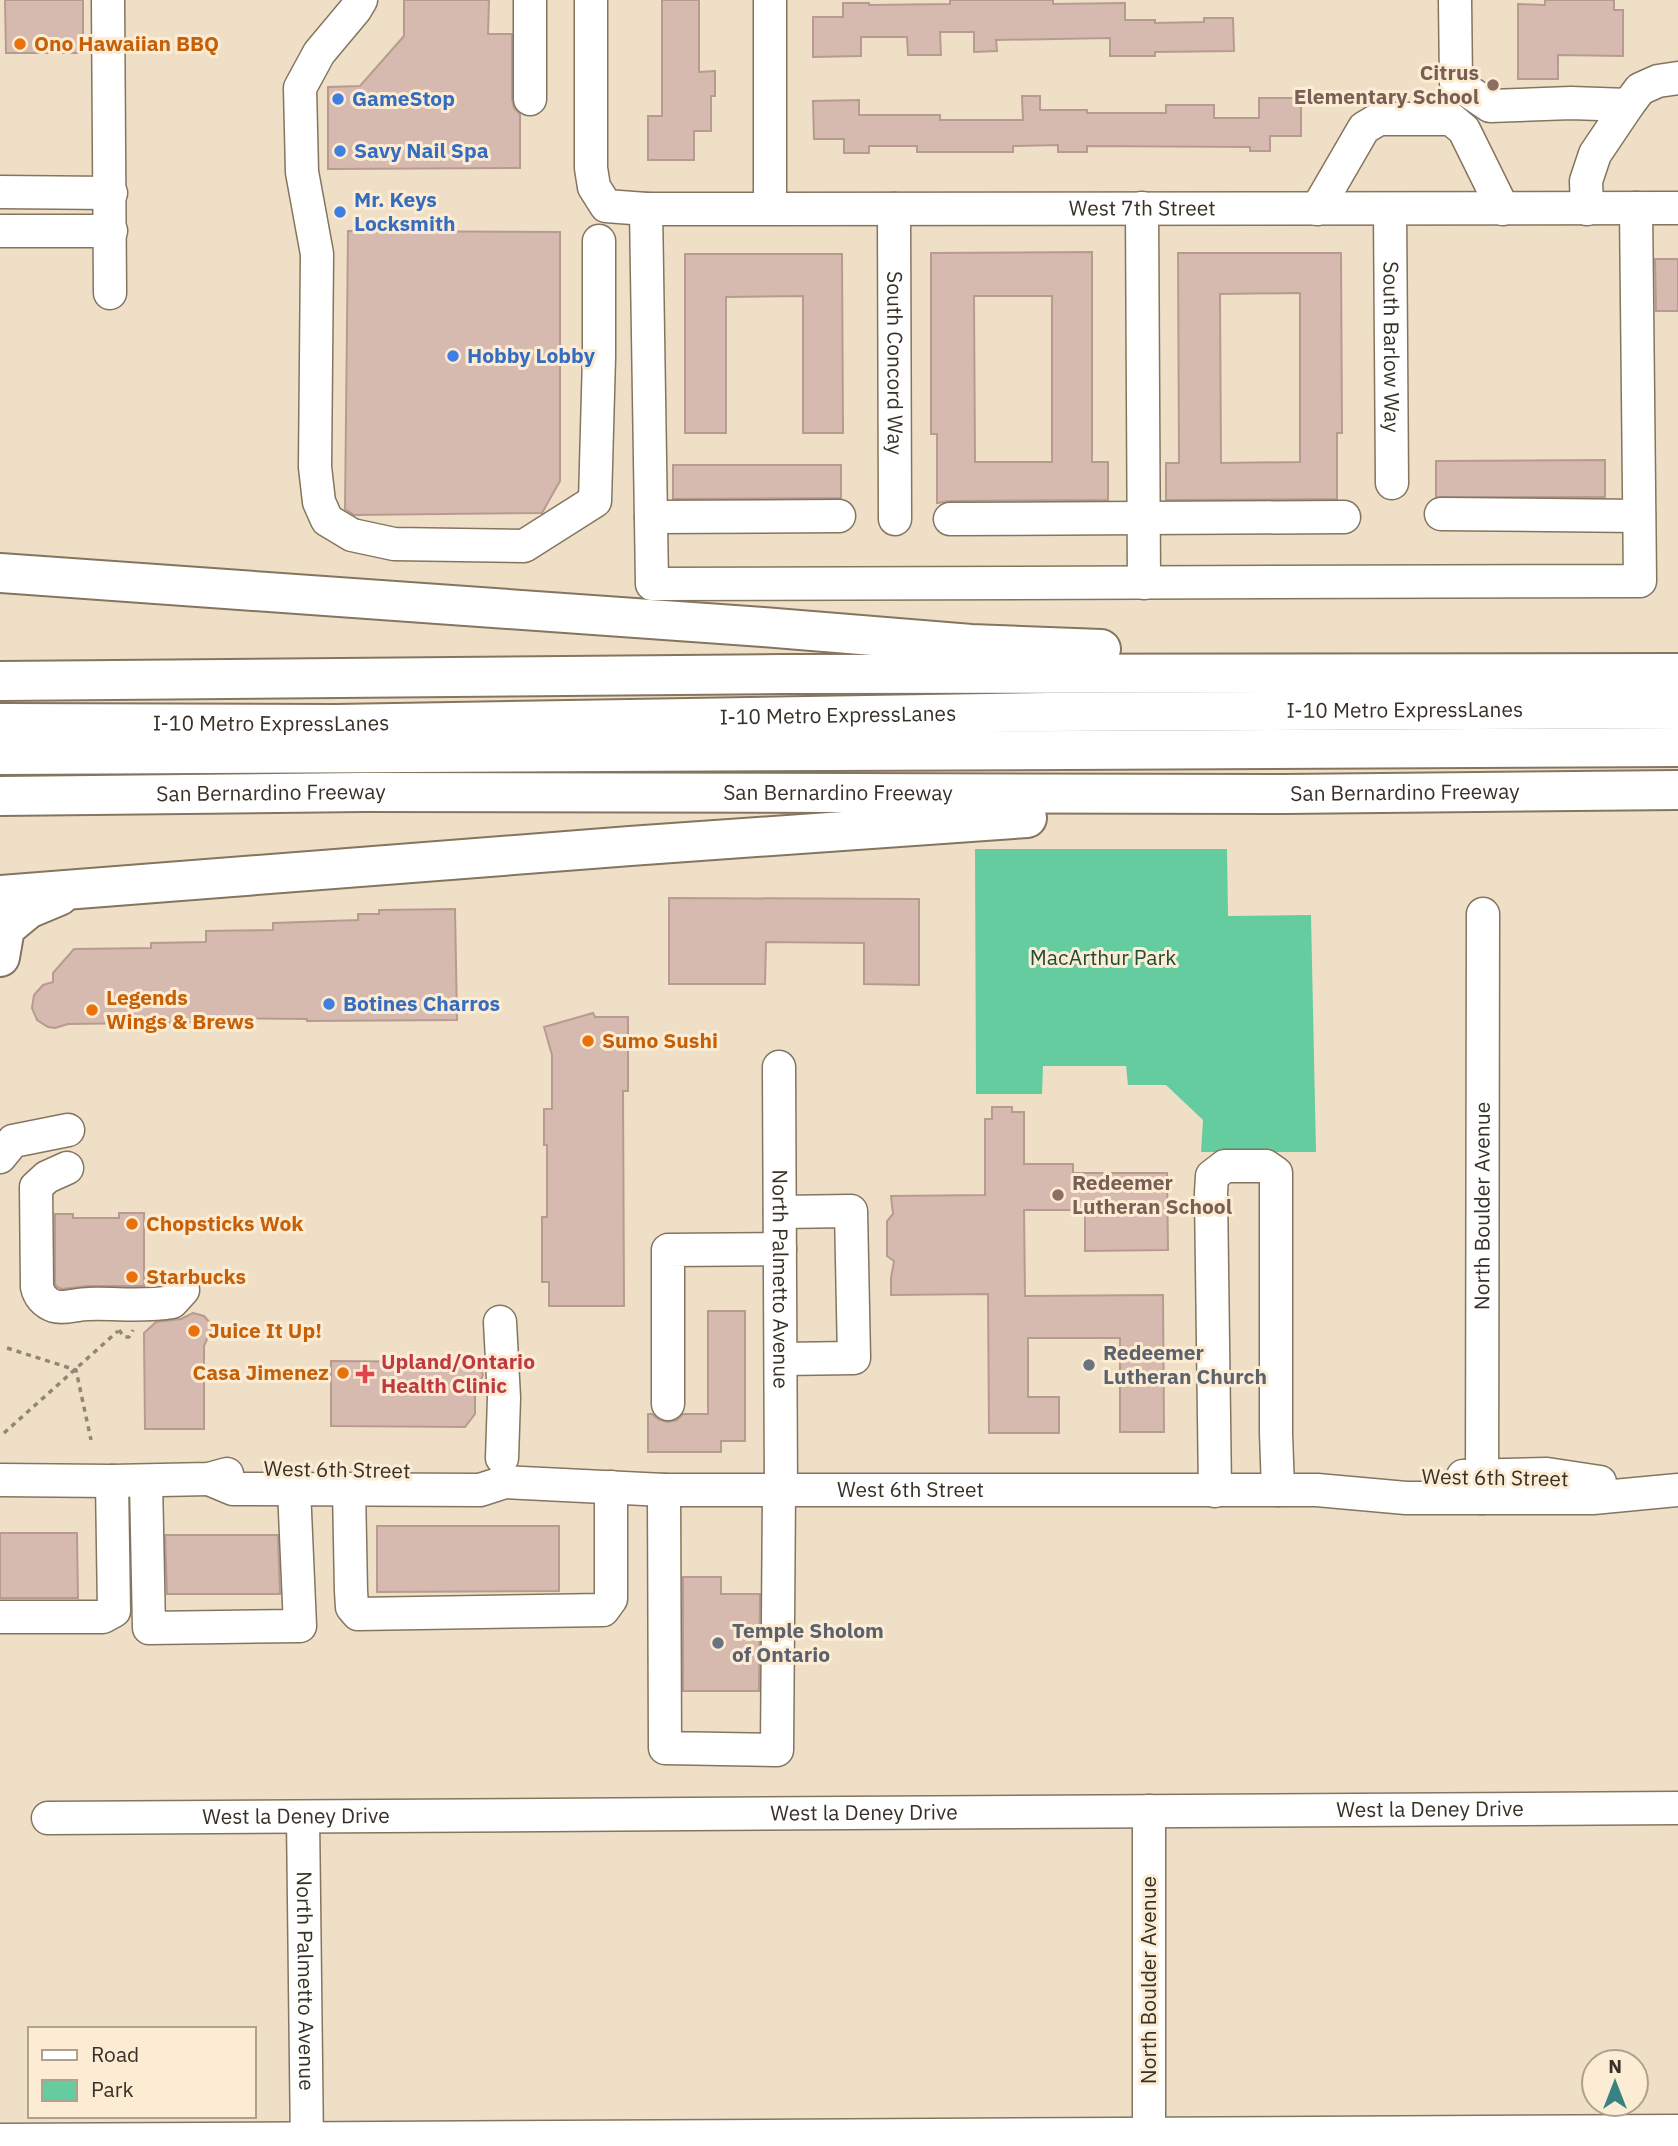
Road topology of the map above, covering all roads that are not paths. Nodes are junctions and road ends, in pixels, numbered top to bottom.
1 (108, 0) edge
2 (361, 0) edge
3 (530, 0) edge
4 (591, 0) edge
5 (770, 0) edge
6 (1455, 0) edge
7 (1678, 78) edge
8 (530, 99) dead end
9 (1629, 106) junction
10 (0, 192) edge
11 (111, 193) junction
12 (770, 208) junction
13 (1142, 208) junction
14 (1636, 208) junction
15 (1678, 208) edge
16 (646, 209) junction
17 (894, 209) junction
18 (1317, 209) junction
19 (1390, 209) junction
20 (1503, 209) junction
21 (1587, 209) junction
22 (0, 231) edge
23 (111, 231) junction
24 (599, 241) dead end
25 (110, 293) dead end
26 (1392, 484) dead end
27 (1441, 514) dead end
28 (839, 516) dead end
29 (1639, 516) junction
30 (651, 517) junction
31 (1344, 517) dead end
32 (895, 519) dead end
33 (950, 519) dead end
34 (1143, 519) junction
35 (0, 573) edge
36 (1144, 583) junction
37 (1678, 673) edge
38 (781, 674) junction
39 (1469, 674) junction
40 (5, 681) edge
41 (1678, 709) edge
42 (1049, 712) junction
43 (7, 739) edge
44 (1678, 747) edge
45 (950, 751) junction
46 (1678, 790) edge
47 (363, 792) junction
48 (1285, 794) junction
49 (5, 796) edge
50 (73, 891) junction
51 (0, 895) edge
52 (1483, 914) dead end
53 (0, 957) edge
54 (779, 1067) dead end
55 (68, 1130) dead end
56 (0, 1157) edge
57 (67, 1168) dead end
58 (780, 1212) junction
59 (780, 1250) junction
60 (183, 1290) dead end
61 (499, 1322) dead end
62 (780, 1359) junction
63 (668, 1404) dead end
64 (503, 1470) junction
65 (209, 1479) junction
66 (0, 1480) edge
67 (112, 1481) junction
68 (146, 1481) junction
69 (1482, 1487) junction
70 (611, 1488) junction
71 (294, 1489) junction
72 (349, 1489) junction
73 (664, 1490) junction
74 (1278, 1490) junction
75 (780, 1491) junction
76 (1215, 1491) junction
77 (1676, 1491) edge
78 (0, 1618) edge
79 (1678, 1808) edge
80 (1149, 1811) junction
81 (303, 1817) junction
82 (48, 1818) dead end
83 (1678, 2131) edge
84 (1144, 2139) edge
85 (0, 2140) edge
86 (307, 2143) edge

1 - 11 street
2 - 24 street
3 - 8 street
4 - 16 street, West 7th Street
5 - 12 street
6 - 9 street
7 - 9 street
9 - 21 street
10 - 11 street
11 - 23 street
12 - 16 street, West 7th Street
12 - 17 street, West 7th Street
13 - 17 street, West 7th Street
13 - 18 street, West 7th Street
13 - 34 street
14 - 15 street, West 7th Street
14 - 21 street, West 7th Street
14 - 29 street
16 - 30 street
17 - 32 street, South Concord Way
18 - 19 street, West 7th Street
18 - 20 street
19 - 20 street, West 7th Street
19 - 26 street, South Barlow Way
20 - 21 street, West 7th Street
22 - 23 street
23 - 25 street
27 - 29 street
28 - 30 street
29 - 36 street
30 - 36 street
31 - 34 street
33 - 34 street
34 - 36 street
35 - 39 highway
37 - 39 highway
38 - 39 highway
38 - 40 highway
38 - 42 highway
41 - 42 highway, I-10 Metro ExpressLanes
42 - 43 highway, I-10 Metro ExpressLanes
43 - 45 highway, I-10 Metro ExpressLanes
44 - 45 highway, I-10 Metro ExpressLanes
45 - 47 highway
46 - 48 highway, San Bernardino Freeway
47 - 48 highway, San Bernardino Freeway
47 - 49 highway, San Bernardino Freeway
48 - 50 highway
50 - 51 highway
50 - 53 highway
52 - 69 street, North Boulder Avenue
54 - 58 street, North Palmetto Avenue
55 - 56 street
57 - 60 street
58 - 59 street, North Palmetto Avenue
58 - 62 street
59 - 62 street, North Palmetto Avenue
59 - 63 street
61 - 64 street
62 - 75 street, North Palmetto Avenue
64 - 65 street, West 6th Street
64 - 70 street, West 6th Street
64 - 72 street, West 6th Street
65 - 68 street, West 6th Street
65 - 71 street, West 6th Street
66 - 67 street, West 6th Street
67 - 68 street, West 6th Street
67 - 78 street
68 - 71 street
69 - 74 street, West 6th Street
69 - 77 street, West 6th Street
70 - 72 street
70 - 73 street, West 6th Street
71 - 72 street, West 6th Street
73 - 75 street, West 6th Street
73 - 75 street, North Palmetto Avenue
74 - 76 street, West 6th Street
74 - 76 street
75 - 76 street, West 6th Street
79 - 80 street, West la Deney Drive
80 - 81 street, West la Deney Drive
80 - 84 street, North Boulder Avenue
81 - 82 street, West la Deney Drive
81 - 86 street, North Palmetto Avenue
83 - 84 street
84 - 86 street
85 - 86 street

